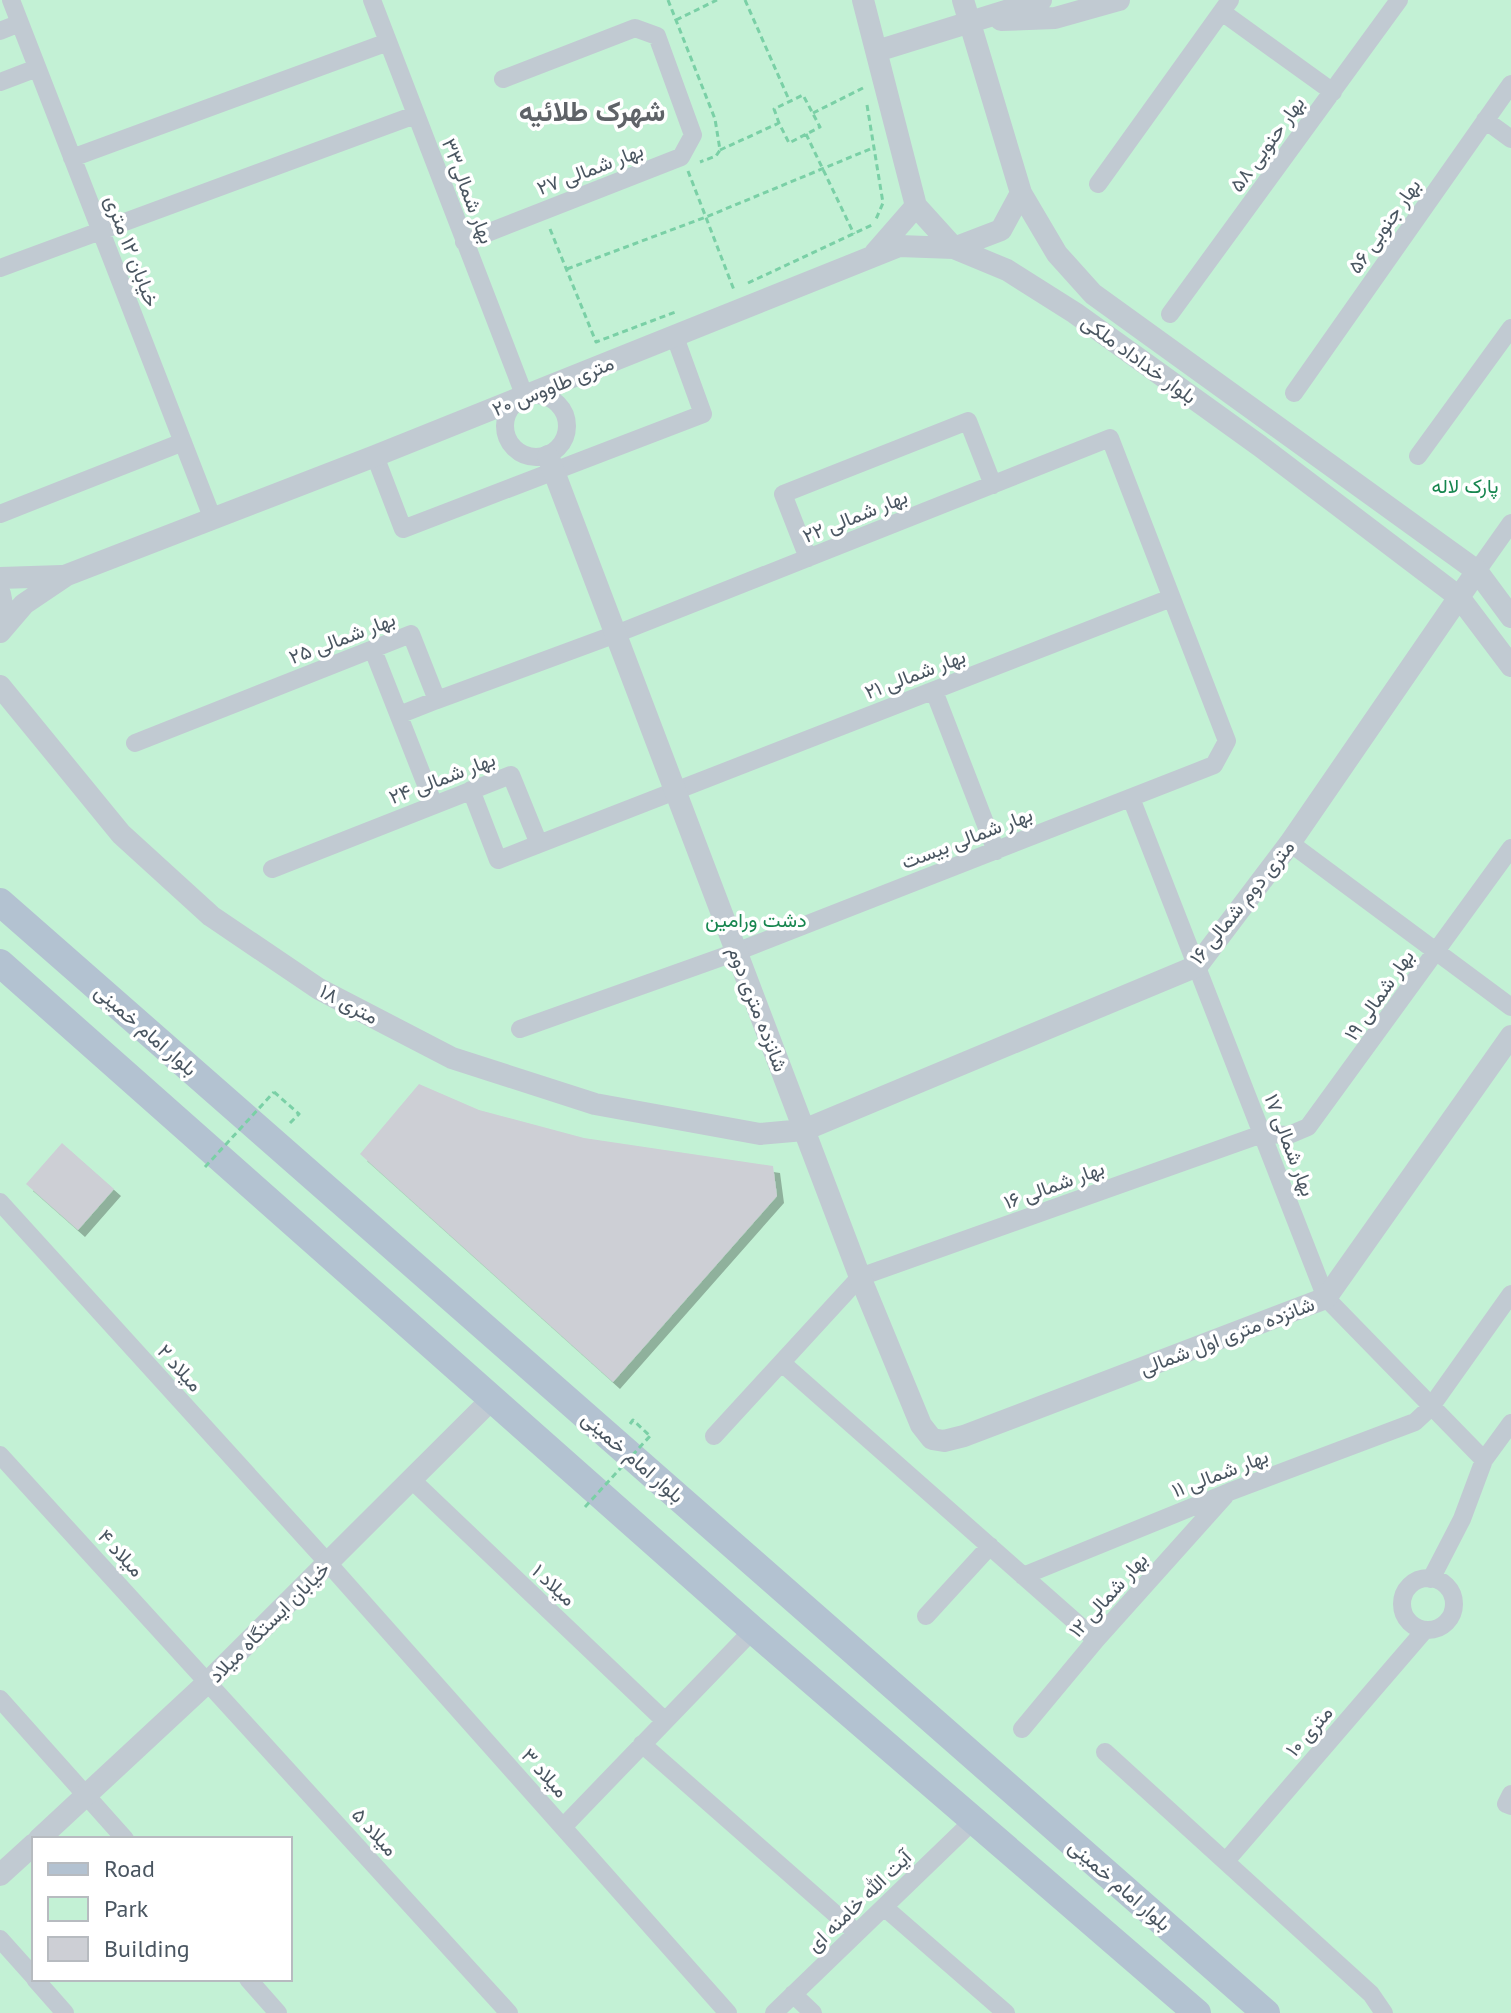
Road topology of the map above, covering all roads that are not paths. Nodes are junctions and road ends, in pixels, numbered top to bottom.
1 (11, 0) edge
2 (372, 0) edge
3 (863, 0) edge
4 (1041, 0) edge
5 (1119, 0) edge
6 (1399, 0) edge
7 (1226, 6) edge
8 (965, 11) edge
9 (20, 23) junction
10 (0, 31) edge
11 (388, 42) junction
12 (877, 51) junction
13 (37, 68) junction
14 (503, 79) dead end
15 (0, 82) edge
16 (1511, 84) edge
17 (1333, 92) junction
18 (415, 115) junction
19 (1485, 120) junction
20 (1511, 139) edge
21 (72, 158) junction
22 (1098, 184) dead end
23 (1021, 193) junction
24 (916, 206) junction
25 (99, 230) junction
26 (464, 242) junction
27 (954, 248) junction
28 (872, 257) junction
29 (0, 268) edge
30 (1170, 314) dead end
31 (1511, 328) edge
32 (675, 337) junction
33 (1294, 393) dead end
34 (525, 397) junction
35 (183, 442) junction
36 (375, 456) junction
37 (1418, 456) dead end
38 (551, 464) junction
39 (993, 485) junction
40 (0, 514) edge
41 (212, 517) junction
42 (1511, 523) edge
43 (808, 558) junction
44 (1477, 571) junction
45 (67, 575) junction
46 (0, 578) edge
47 (0, 594) edge
48 (1459, 597) junction
49 (1171, 598) junction
50 (1511, 617) edge
51 (0, 632) edge
52 (616, 634) junction
53 (373, 650) junction
54 (1511, 666) edge
55 (0, 686) edge
56 (934, 691) junction
57 (437, 700) junction
58 (399, 715) junction
59 (135, 743) dead end
60 (471, 790) junction
61 (676, 792) junction
62 (1131, 798) junction
63 (434, 805) junction
64 (1290, 843) junction
65 (539, 844) junction
66 (1511, 848) edge
67 (996, 851) junction
68 (272, 869) dead end
69 (0, 902) edge
70 (1436, 951) junction
71 (736, 952) junction
72 (0, 963) edge
73 (1197, 966) junction
74 (1511, 1007) edge
75 (520, 1029) dead end
76 (1511, 1036) edge
77 (804, 1130) junction
78 (1262, 1134) junction
79 (0, 1202) edge
80 (860, 1277) junction
81 (1511, 1294) edge
82 (1326, 1298) junction
83 (782, 1363) junction
84 (493, 1398) junction
85 (1430, 1408) junction
86 (1511, 1423) edge
87 (921, 1425) joint
88 (714, 1436) dead end
89 (0, 1455) edge
90 (1484, 1460) junction
91 (413, 1481) junction
92 (1229, 1492) junction
93 (990, 1546) junction
94 (328, 1563) junction
95 (1023, 1576) junction
96 (1431, 1579) junction
97 (926, 1616) dead end
98 (753, 1630) junction
99 (1425, 1630) junction
100 (1096, 1640) junction
101 (209, 1681) junction
102 (0, 1699) edge
103 (665, 1721) junction
104 (1022, 1729) dead end
105 (642, 1744) junction
106 (1105, 1752) dead end
107 (1511, 1794) edge
108 (87, 1796) junction
109 (1511, 1806) edge
110 (974, 1820) junction
111 (563, 1827) junction
112 (41, 1837) edge
113 (123, 1837) edge
114 (32, 1846) edge
115 (1226, 1861) junction
116 (0, 1875) edge
117 (884, 1907) junction
118 (857, 1933) junction
119 (0, 1939) edge
120 (32, 1975) edge
121 (38, 1981) edge
122 (250, 1981) edge
123 (793, 1994) junction
124 (65, 2013) edge
125 (278, 2013) edge
126 (509, 2013) edge
127 (728, 2013) edge
128 (774, 2013) edge
129 (813, 2013) edge
130 (1006, 2013) edge
131 (1197, 2013) edge
132 (1266, 2013) edge
133 (1384, 2013) edge

1 - 9 street, خیابان ۱۲ متری
2 - 11 street, بهار شمالی۳۳
3 - 12 street, بلوار خداداد ملکی
4 - 8 street
5 - 8 street
6 - 17 street, بهار حنوبی ۵۸
7 - 17 street
7 - 22 street
8 - 12 street
8 - 23 street, بلوار خداداد ملکی
9 - 10 street
9 - 13 street, خیابان ۱۲ متری
11 - 18 street, بهار شمالی۳۳
11 - 21 street
12 - 24 street, بلوار خداداد ملکی
13 - 15 street
13 - 21 street, خیابان ۱۲ متری
14 - 26 street, بهار شمالی ۲۷
16 - 19 street, بهار جنوبی ۵۶
17 - 30 street, بهار حنوبی ۵۸
18 - 25 street
18 - 26 street, بهار شمالی۳۳
19 - 20 street
19 - 33 street, بهار جنوبی ۵۶
21 - 25 street, خیابان ۱۲ متری
23 - 27 street, ۲۰ متری طاووس
23 - 44 street, بلوار خداداد ملکی
24 - 27 street, بلوار خداداد ملکی
24 - 28 street
25 - 29 street
25 - 35 street, خیابان ۱۲ متری
26 - 34 street, بهار شمالی۳۳
27 - 28 street, ۲۰ متری طاووس
27 - 48 street, بلوار خداداد ملکی
28 - 32 street, ۲۰ متری طاووس
31 - 37 street
32 - 34 street, ۲۰ متری طاووس
32 - 38 street
34 - 36 street, ۲۰ متری طاووس
34 - 38 street
34 - 38 street
35 - 40 street
35 - 41 street, خیابان ۱۲ متری
36 - 38 street
36 - 41 street, ۲۰ متری طاووس
38 - 52 street, شانزده متری دوم
39 - 43 street, بهار شمالی ۲۲
39 - 43 street
39 - 49 street, بهار شمالی ۲۲
41 - 45 street, ۲۰ متری طاووس
42 - 44 street
43 - 52 street, بهار شمالی ۲۲
44 - 48 street, ۱۶ متری دوم شمالی
44 - 50 street, بلوار خداداد ملکی
45 - 46 street, ۲۰ متری طاووس
45 - 51 street, ۲۰ متری طاووس
47 - 51 street
48 - 54 street, بلوار خداداد ملکی
48 - 64 street, ۱۶ متری دوم شمالی
49 - 56 street, بهار شمالی ۲۱
49 - 62 street, بهار شمالی بیست
52 - 57 street
52 - 61 street, شانزده متری دوم
53 - 57 street, بهار شمالی ۲۵
53 - 58 street
53 - 59 street, بهار شمالی ۲۵
55 - 77 street, ۱۸ متری
56 - 61 street, بهار شمالی ۲۱
56 - 67 street
57 - 58 street
58 - 63 street
60 - 63 street, بهار شمالی ۲۴
60 - 65 street, بهار شمالی ۲۴
60 - 65 street
61 - 65 street
61 - 71 street, شانزده متری دوم
62 - 67 street, بهار شمالی بیست
62 - 73 street, بهار شمالی ۱۷
63 - 68 street, بهار شمالی ۲۴
64 - 70 street
64 - 73 street, ۱۶ متری دوم شمالی
66 - 70 street, بهار شمالی ۱۹
67 - 71 street, بهار شمالی بیست
69 - 132 main road, بلوار امام خمینی
70 - 74 street
70 - 78 street, بهار شمالی ۱۹
71 - 75 street, بهار شمالی بیست
71 - 77 street, شانزده متری دوم
72 - 84 main road
73 - 77 street, ۱۶ متری دوم شمالی
73 - 78 street, بهار شمالی ۱۷
76 - 82 street, شانزده متری اول شمالی
77 - 80 street, شانزده متری دوم
78 - 80 street, بهار شمالی ۱۶
78 - 82 street, بهار شمالی ۱۷
79 - 94 street, میلاد ۲
80 - 83 street
80 - 87 street, شانزده متری دوم
81 - 85 street
82 - 85 street, بهار شمالی ۱۷
82 - 87 street, شانزده متری اول شمالی
83 - 88 street
83 - 93 street
84 - 91 street, خیابان ایستگاه میلاد
84 - 98 main road
85 - 90 street, بهار شمالی ۱۷
85 - 92 street, بهار شمالی ۱۱
86 - 90 street
89 - 101 street, میلاد ۴
90 - 96 street
91 - 94 street, خیابان ایستگاه میلاد
91 - 103 street, میلاد ۱
92 - 95 street, بهار شمالی ۱۱
92 - 100 street, بهار شمالی ۱۲
93 - 95 street
93 - 97 street
94 - 101 street, خیابان ایستگاه میلاد
94 - 111 street, میلاد ۳
95 - 100 street
96 - 99 street
96 - 99 street
98 - 103 street
98 - 110 main road
99 - 115 street, ۱۰ متری
100 - 104 street, بهار شمالی ۱۲
101 - 108 street, خیابان ایستگاه میلاد
101 - 126 street, میلاد ۵
102 - 108 street
103 - 105 street
105 - 111 street
105 - 118 street
106 - 115 street
107 - 109 street
108 - 112 street, خیابان ایستگاه میلاد
108 - 113 street
110 - 117 street, آیت الله خامنه ای
110 - 131 main road
111 - 127 street, میلاد ۳
114 - 116 street
115 - 133 street
117 - 118 street, آیت الله خامنه ای
117 - 130 street
118 - 123 street, آیت الله خامنه ای
119 - 120 street
121 - 124 street
122 - 125 street
123 - 128 street, آیت الله خامنه ای
123 - 129 street

